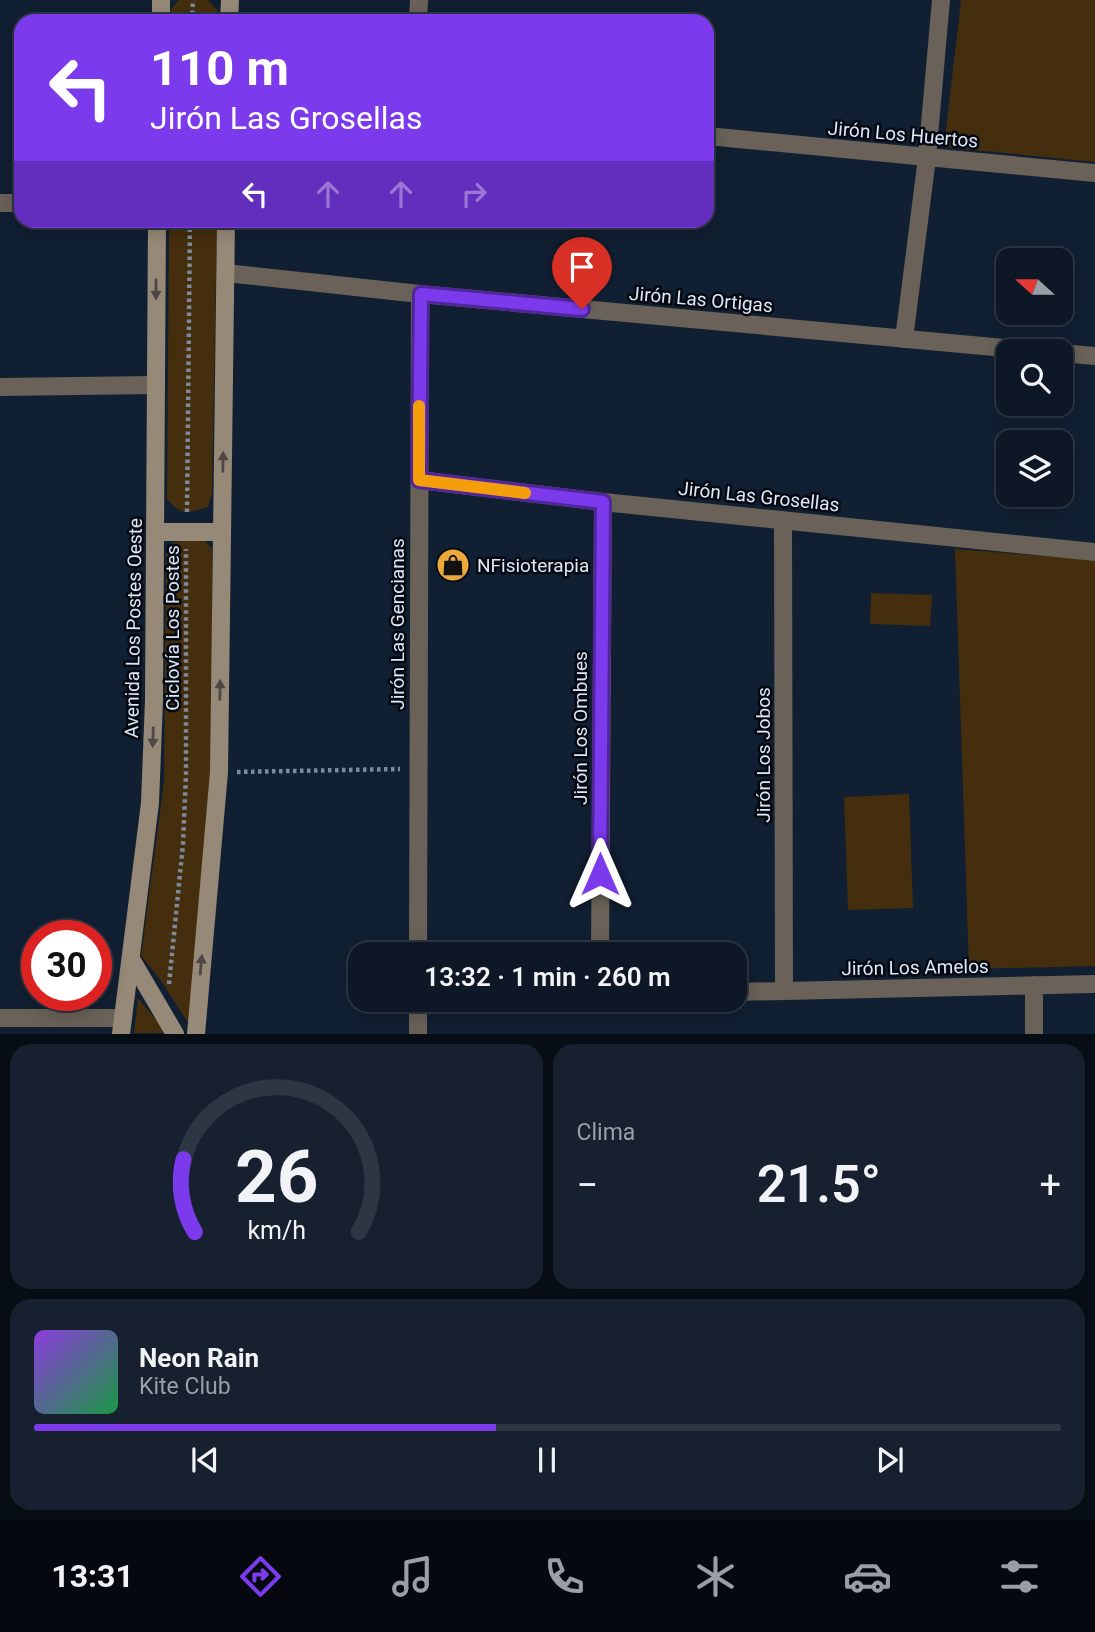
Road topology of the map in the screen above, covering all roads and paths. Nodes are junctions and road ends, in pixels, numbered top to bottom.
1 (941, 0) edge
2 (714, 137) edge
3 (927, 158) junction
4 (1095, 173) edge
5 (157, 228) edge
6 (190, 228) edge
7 (226, 228) edge
8 (226, 273) junction
9 (421, 294) junction
10 (904, 340) junction
11 (996, 348) edge
12 (1073, 354) edge
13 (1095, 356) edge
14 (155, 385) junction
15 (0, 387) edge
16 (419, 480) junction
17 (603, 502) junction
18 (783, 520) junction
19 (155, 532) junction
20 (222, 532) junction
21 (186, 533) junction
22 (1095, 552) edge
23 (418, 768) junction
24 (219, 772) junction
25 (418, 942) edge
26 (600, 942) edge
27 (131, 959) junction
28 (1095, 984) edge
29 (1034, 985) junction
30 (784, 991) junction
31 (747, 992) edge
32 (418, 1012) edge
33 (0, 1017) edge
34 (122, 1026) edge
35 (171, 1026) edge
36 (196, 1034) edge
37 (418, 1034) edge
38 (1034, 1034) edge

1 - 3 street
2 - 3 street, Jirón Los Huertos
3 - 4 street, Jirón Los Huertos
3 - 10 street
5 -> 14 main road, Avenida Los Postes Oeste
6 - 21 path, Ciclovía Los Postes
7 - 8 main road
8 - 9 street, Jirón Las Ortigas
20 -> 8 main road
9 - 10 street, Jirón Las Ortigas
9 - 16 street, Jirón Las Gencianas
10 - 11 street, Jirón Las Ortigas
12 - 13 street
14 - 15 street
14 - 19 main road, Avenida Los Postes Oeste
16 - 17 street, Jirón Las Grosellas
16 - 23 street, Jirón Las Gencianas
17 - 18 street, Jirón Las Grosellas
17 - 26 street, Jirón Los Ombues
18 - 22 street, Jirón Las Grosellas
18 - 30 street, Jirón Los Jobos
19 - 21 main road
19 -> 27 main road, Avenida Los Postes Oeste
20 - 21 main road
24 -> 20 main road
21 - 35 path, Ciclovía Los Postes
23 - 24 path
23 - 25 street, Jirón Las Gencianas
36 -> 24 main road
27 - 34 main road, Avenida Los Postes Oeste
27 - 35 main road
28 - 29 street, Jirón Los Amelos
29 - 30 street, Jirón Los Amelos
29 - 38 street
30 - 31 street, Jirón Los Amelos
32 - 37 street
33 - 34 street

